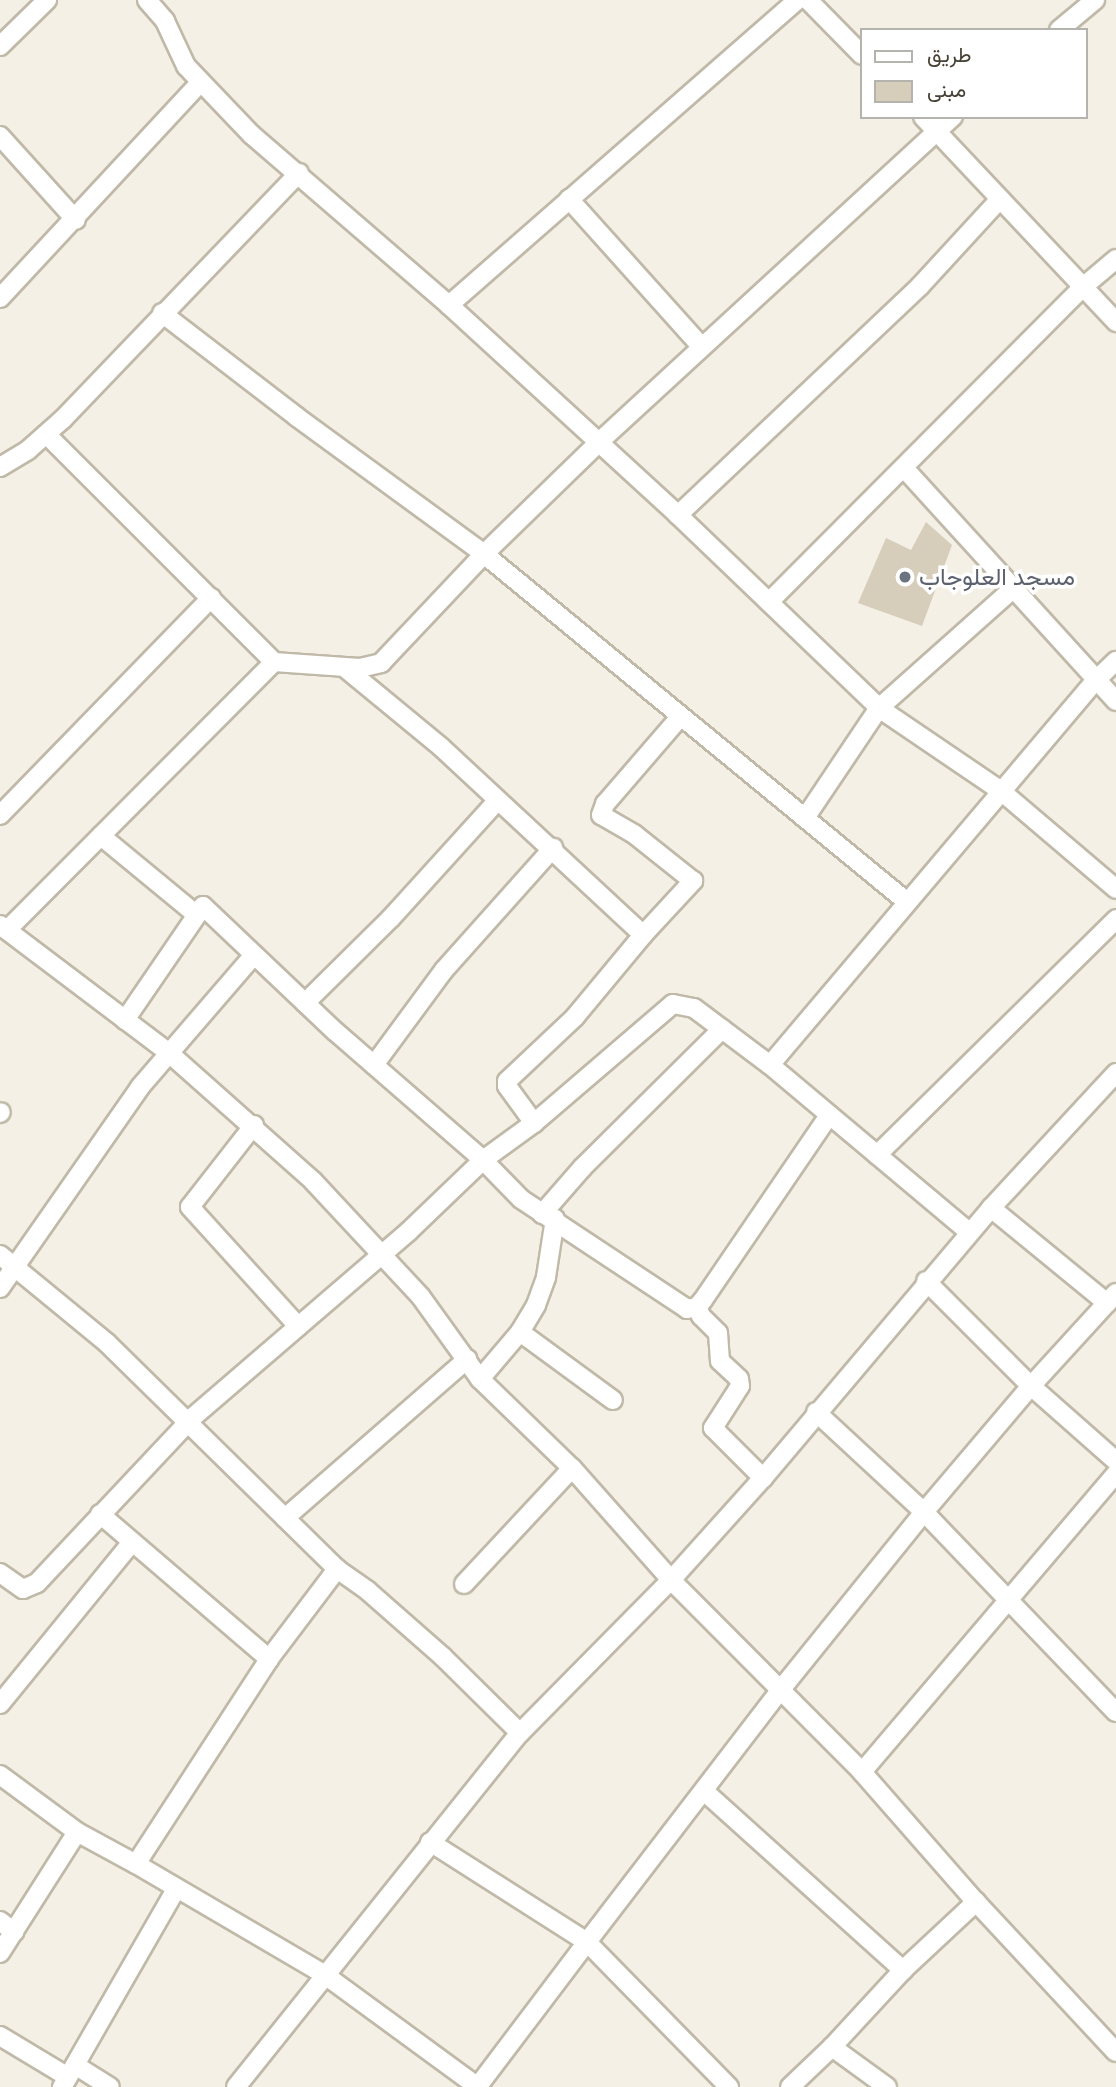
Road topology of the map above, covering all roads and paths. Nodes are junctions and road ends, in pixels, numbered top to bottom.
1 (47, 0) edge
2 (147, 0) edge
3 (797, 0) edge
4 (808, 0) edge
5 (1095, 0) edge
6 (1061, 28) edge
7 (0, 46) edge
8 (860, 53) edge
9 (200, 83) junction
10 (925, 119) edge
11 (951, 119) edge
12 (936, 131) junction
13 (0, 136) edge
14 (299, 173) junction
15 (569, 199) junction
16 (1000, 199) junction
17 (76, 220) junction
18 (1116, 259) edge
19 (1084, 286) junction
20 (0, 298) edge
21 (449, 305) junction
22 (162, 313) junction
23 (1116, 322) edge
24 (702, 347) junction
25 (46, 434) junction
26 (599, 442) junction
27 (3, 461) edge
28 (904, 468) junction
29 (678, 515) junction
30 (484, 554) junction
31 (1015, 587) junction
32 (211, 598) junction
33 (769, 602) junction
34 (274, 662) junction
35 (1116, 662) edge
36 (344, 667) junction
37 (1095, 681) junction
38 (1116, 701) edge
39 (880, 708) junction
40 (680, 717) junction
41 (1001, 791) junction
42 (497, 802) junction
43 (2, 809) edge
44 (805, 818) junction
45 (101, 836) junction
46 (553, 848) junction
47 (1116, 889) edge
48 (907, 902) junction
49 (197, 915) junction
50 (1116, 919) edge
51 (4, 928) edge
52 (643, 935) junction
53 (254, 955) junction
54 (305, 1003) junction
55 (125, 1020) junction
56 (722, 1029) junction
57 (169, 1053) junction
58 (374, 1065) junction
59 (770, 1065) junction
60 (1116, 1073) edge
61 (829, 1115) junction
62 (534, 1123) junction
63 (254, 1125) junction
64 (877, 1155) junction
65 (483, 1160) junction
66 (991, 1208) junction
67 (549, 1217) junction
68 (968, 1231) junction
69 (381, 1254) junction
70 (0, 1255) edge
71 (14, 1269) junction
72 (926, 1281) junction
73 (0, 1288) edge
74 (1112, 1298) edge
75 (697, 1307) junction
76 (298, 1326) junction
77 (520, 1332) junction
78 (467, 1359) junction
79 (480, 1379) junction
80 (1031, 1386) junction
81 (613, 1399) dead end
82 (816, 1412) junction
83 (187, 1422) junction
84 (1116, 1461) edge
85 (572, 1468) junction
86 (1116, 1474) edge
87 (763, 1478) junction
88 (924, 1512) junction
89 (100, 1514) junction
90 (285, 1518) junction
91 (132, 1542) junction
92 (337, 1569) junction
93 (1, 1576) edge
94 (671, 1580) junction
95 (464, 1584) dead end
96 (1008, 1599) junction
97 (269, 1659) junction
98 (782, 1688) junction
99 (0, 1704) edge
100 (1116, 1712) edge
101 (520, 1733) junction
102 (862, 1772) junction
103 (0, 1775) edge
104 (704, 1791) junction
105 (77, 1832) junction
106 (430, 1842) junction
107 (136, 1864) junction
108 (176, 1888) junction
109 (976, 1902) junction
110 (7, 1926) edge
111 (587, 1941) junction
112 (0, 1952) edge
113 (903, 1970) junction
114 (324, 1975) junction
115 (0, 2036) edge
116 (832, 2047) junction
117 (1116, 2052) edge
118 (68, 2077) edge
119 (110, 2087) edge
120 (236, 2087) edge
121 (478, 2087) edge
122 (729, 2087) edge
123 (790, 2087) edge
124 (887, 2087) edge

1 - 7 street
2 - 9 street
3 - 15 street
4 - 8 street
5 - 6 street
9 - 14 street
9 - 17 street
10 - 12 street
11 - 12 street
12 - 16 street
12 - 24 street
13 - 17 street
14 - 21 street
14 - 22 street
15 - 21 street
15 - 24 street
16 - 19 street
16 - 29 street
17 - 20 street
18 - 19 street
19 - 23 street
19 - 28 street
21 - 26 street
22 - 25 street
22 - 30 street
24 - 26 street
25 - 27 street
25 - 32 street
26 - 29 street
26 - 30 street
28 - 31 street
28 - 33 street
29 - 33 street
30 - 36 street
30 - 40 street
31 - 37 street
31 - 39 street
32 - 34 street
32 - 43 street
33 - 39 street
34 - 36 street
34 - 45 street
35 - 37 street
36 - 42 street
37 - 38 street
37 - 41 street
39 - 41 street
39 - 44 street
40 - 44 street
40 - 52 street
41 - 47 street
41 - 48 street
42 - 46 street
42 - 54 street
44 - 48 street
45 - 49 street
45 - 51 street
46 - 52 street
46 - 58 street
48 - 59 street
49 - 53 street
49 - 55 street
50 - 64 street
51 - 55 street
52 - 62 street
53 - 54 street
53 - 57 street
54 - 58 street
55 - 57 street
56 - 59 street
56 - 62 street
56 - 67 street
57 - 63 street
57 - 71 street
58 - 65 street
59 - 61 street
60 - 66 street
61 - 64 street
61 - 75 street
62 - 65 street
63 - 69 street
63 - 76 street
64 - 68 street
65 - 67 street
65 - 69 street
66 - 68 street
66 - 74 street
67 - 75 street
67 - 77 street
68 - 72 street
69 - 76 street
69 - 78 street
70 - 71 street
71 - 73 street
71 - 83 street
72 - 80 street
72 - 82 street
74 - 80 street
75 - 87 street
76 - 83 street
77 - 79 street
77 - 81 street
78 - 79 street
78 - 90 street
79 - 85 street
80 - 84 street
80 - 88 street
82 - 87 street
82 - 88 street
83 - 89 street
83 - 90 street
85 - 94 street
85 - 95 street
86 - 96 street
87 - 94 street
88 - 96 street
88 - 98 street
89 - 91 street
89 - 93 street
90 - 92 street
91 - 97 street
91 - 99 street
92 - 97 street
92 - 101 street
94 - 98 street
94 - 101 street
96 - 100 street
96 - 102 street
97 - 107 street
98 - 102 street
98 - 104 street
101 - 106 street
102 - 109 street
103 - 105 street
104 - 111 street
104 - 113 street
105 - 107 street
105 - 110 street
106 - 111 street
106 - 114 street
107 - 108 street
108 - 114 street
108 - 118 street
109 - 113 street
109 - 117 street
110 - 112 street
111 - 121 street
111 - 122 street
113 - 116 street
114 - 120 street
114 - 121 street
115 - 118 street
116 - 123 street
116 - 124 street
118 - 119 street

